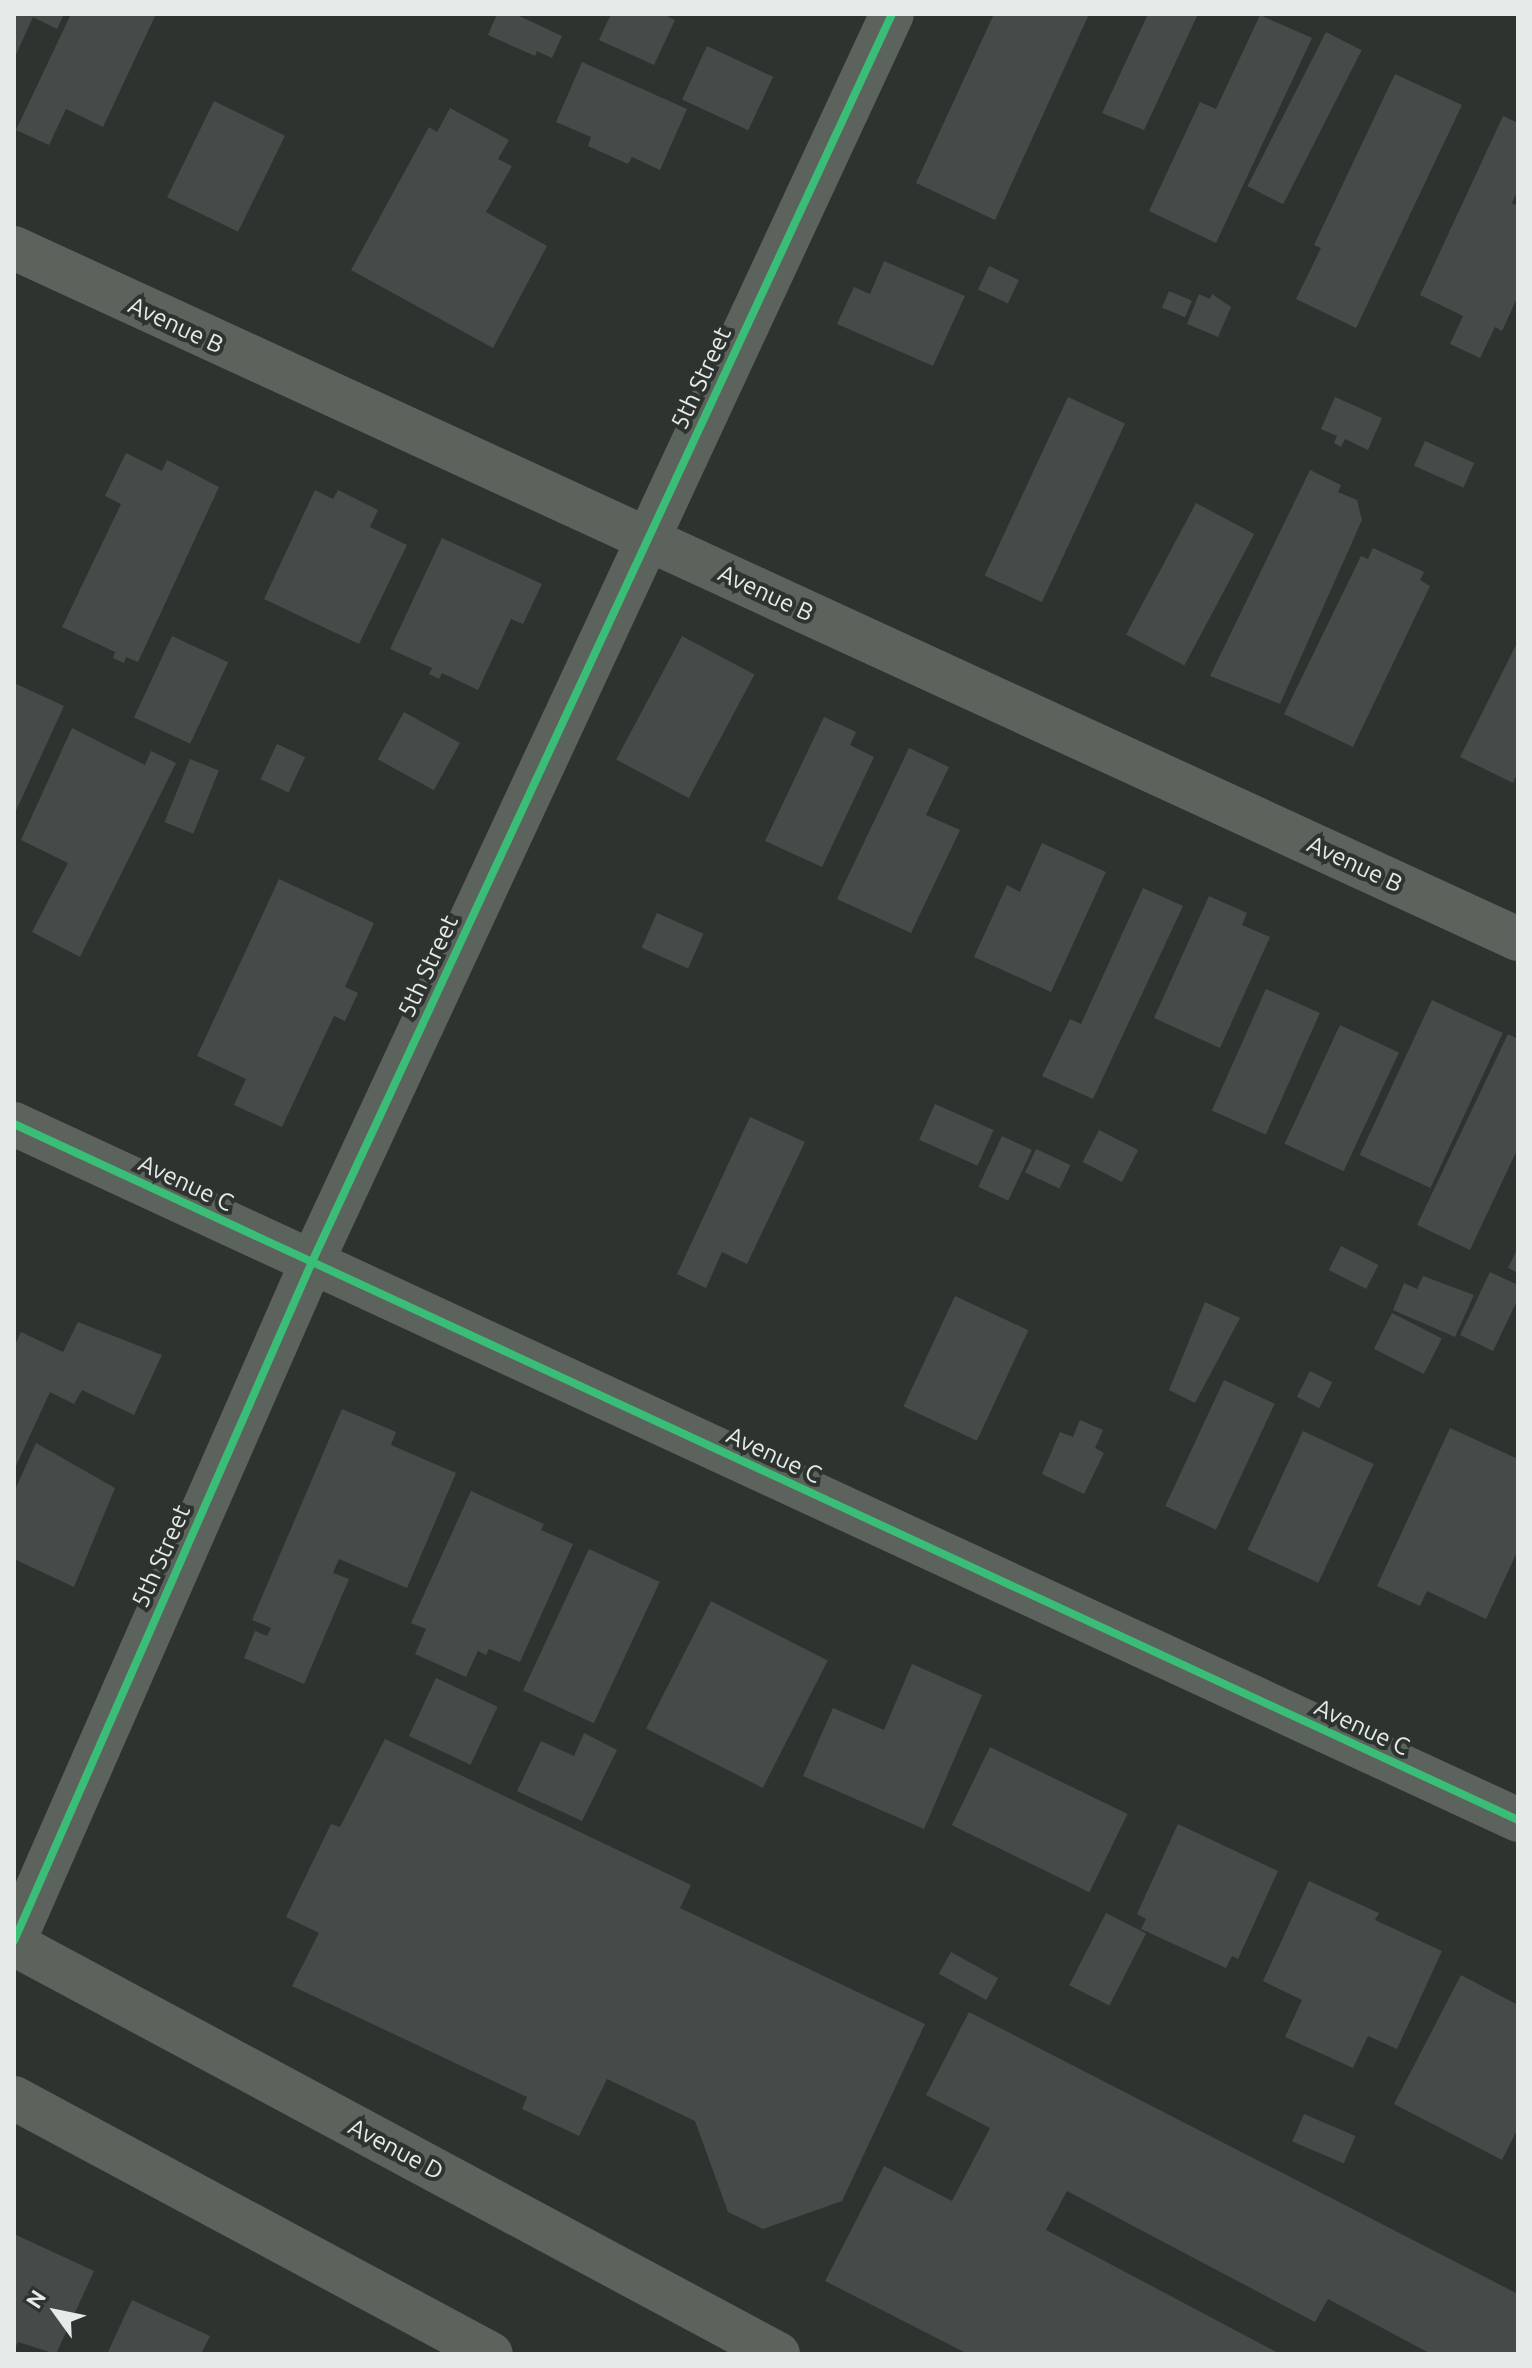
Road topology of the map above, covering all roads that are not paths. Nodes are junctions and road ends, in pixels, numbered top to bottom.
1 (892, 14) edge
2 (14, 248) edge
3 (648, 539) junction
4 (1518, 939) edge
5 (14, 1124) edge
6 (311, 1264) junction
7 (1518, 1820) edge
8 (14, 1942) edge
9 (14, 2098) edge
10 (491, 2354) edge
11 (778, 2354) edge

1 - 3 street, 5th Street
2 - 3 street, Avenue B
3 - 4 street, Avenue B
3 - 6 street, 5th Street
5 - 6 street, Avenue C
6 - 7 street, Avenue C
6 - 8 street, 5th Street
8 - 11 street, Avenue D
9 - 10 street

